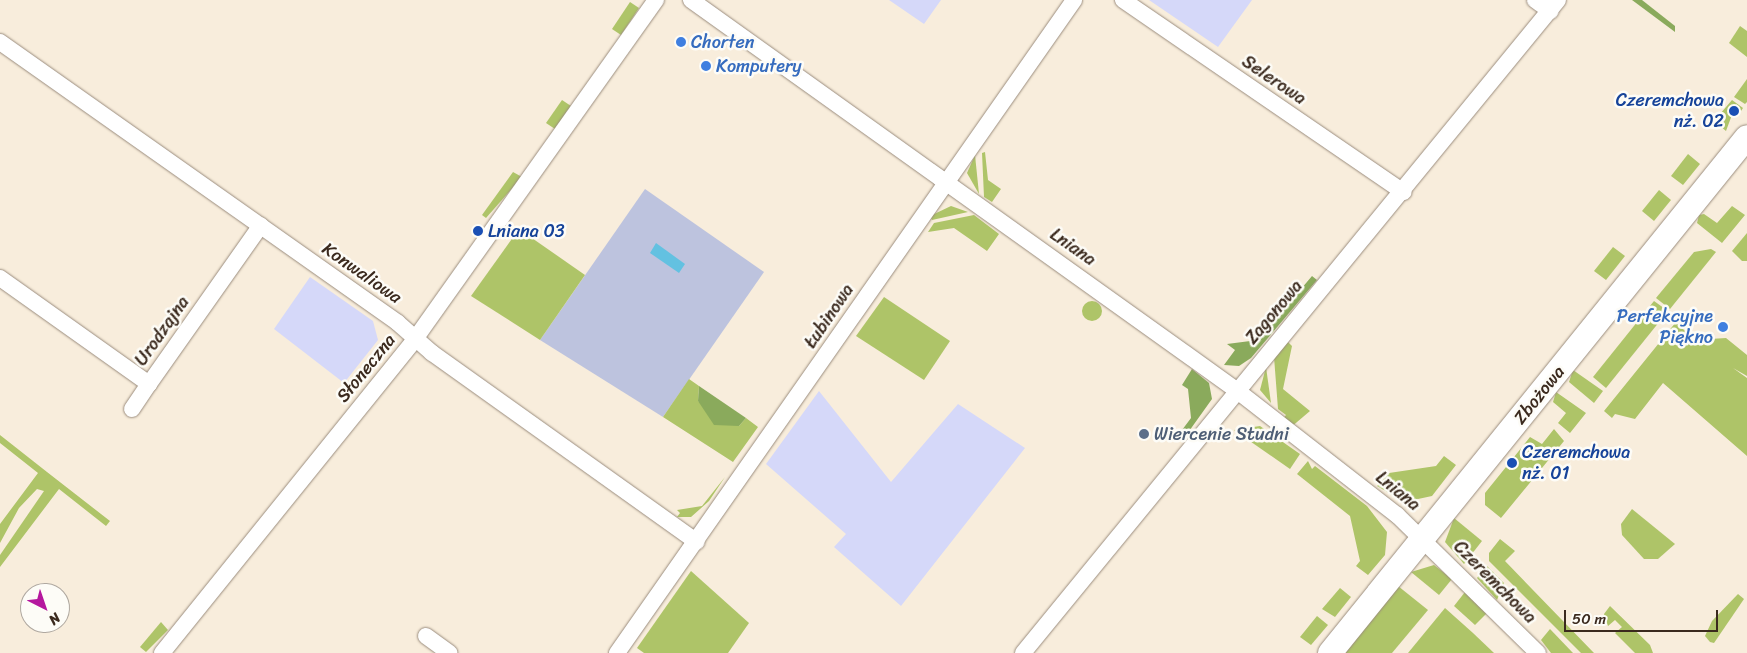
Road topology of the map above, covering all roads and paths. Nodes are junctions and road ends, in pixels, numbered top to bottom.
1 (656, 0) edge
2 (692, 0) edge
3 (1074, 0) edge
4 (1123, 0) edge
5 (1534, 0) edge
6 (1554, 5) edge
7 (0, 42) edge
8 (1747, 137) edge
9 (946, 181) junction
10 (1403, 192) junction
11 (261, 226) junction
12 (0, 278) edge
13 (415, 339) junction
14 (149, 384) junction
15 (1235, 389) junction
16 (132, 409) dead end
17 (1423, 538) junction
18 (697, 542) junction
19 (426, 636) dead end
20 (162, 653) edge
21 (449, 653) edge
22 (617, 653) edge
23 (1023, 653) edge
24 (1330, 653) edge
25 (1538, 653) edge

1 - 13 street, Słoneczna
2 - 9 street, Lniana
3 - 9 street, Łubinowa
4 - 10 street, Selerowa
5 - 6 street
6 - 10 street, Zagonowa
7 - 11 street, Konwaliowa
8 - 17 street, Zbożowa
9 - 15 street, Lniana
9 - 18 street, Łubinowa
10 - 15 street, Zagonowa
11 - 13 street, Konwaliowa
11 - 14 street, Urodzajna
12 - 14 street, Urodzajna
13 - 18 street, Konwaliowa
13 - 20 street, Słoneczna
14 - 16 street
15 - 17 street, Lniana
15 - 23 street, Zagonowa
17 - 24 street, Zbożowa
17 - 25 street, Czeremchowa
18 - 22 street, Łubinowa
19 - 21 street

